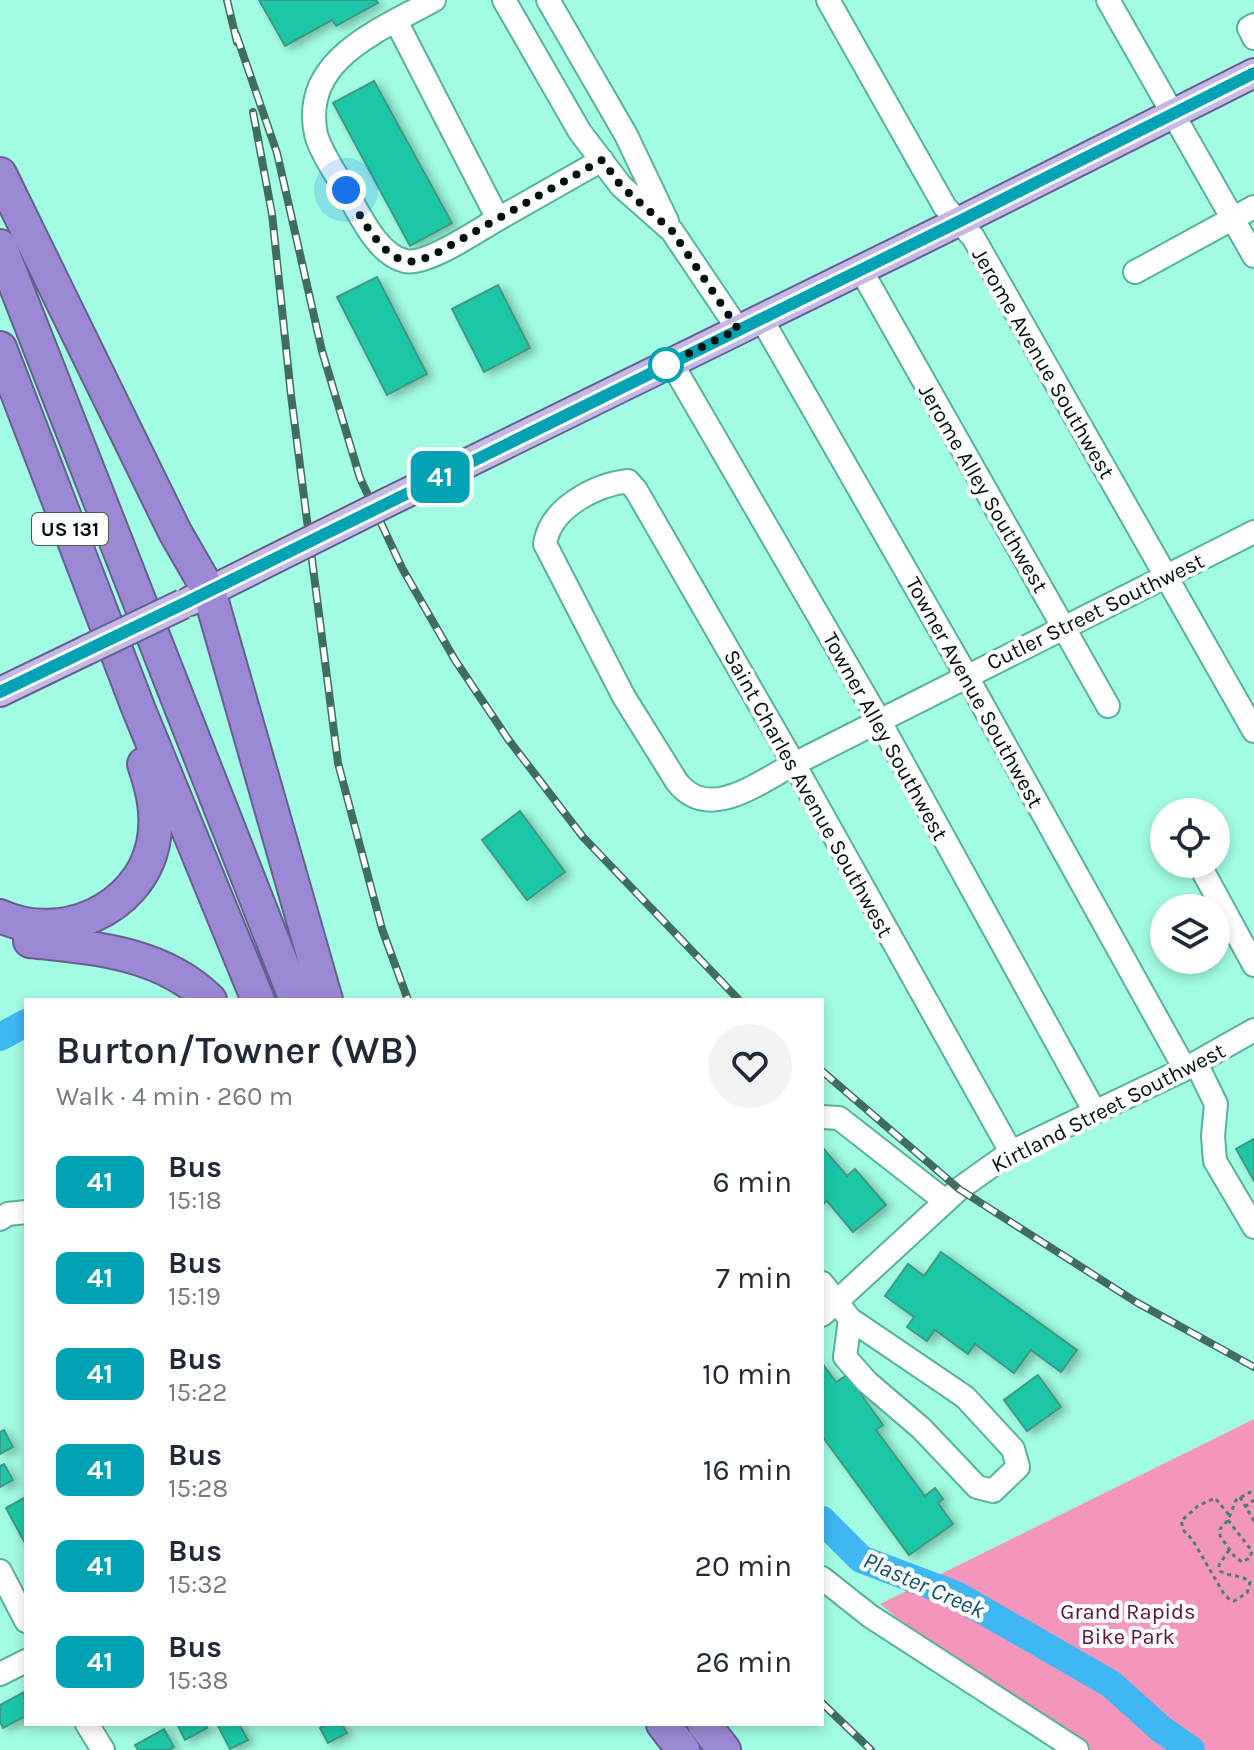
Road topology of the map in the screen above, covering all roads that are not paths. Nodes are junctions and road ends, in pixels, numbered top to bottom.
1 (434, 0) edge
2 (504, 0) edge
3 (548, 0) edge
4 (828, 0) edge
5 (1108, 0) edge
6 (396, 21) junction
7 (1254, 25) edge
8 (1254, 38) edge
9 (1254, 73) edge
10 (1173, 113) junction
11 (602, 160) junction
12 (0, 174) edge
13 (1254, 207) edge
14 (1233, 218) junction
15 (498, 219) junction
16 (960, 221) junction
17 (672, 231) junction
18 (0, 246) edge
19 (1254, 256) edge
20 (861, 270) junction
21 (1135, 272) dead end
22 (750, 324) junction
23 (0, 348) edge
24 (671, 362) junction
25 (1254, 532) edge
26 (1166, 576) junction
27 (196, 598) junction
28 (1064, 627) junction
29 (966, 675) junction
30 (0, 692) edge
31 (1108, 706) dead end
32 (139, 710) junction
33 (879, 720) junction
34 (1254, 731) edge
35 (794, 764) junction
36 (722, 800) joint
37 (1207, 878) edge
38 (0, 916) edge
39 (0, 933) edge
40 (1254, 965) edge
41 (207, 998) edge
42 (257, 998) edge
43 (295, 998) edge
44 (325, 998) edge
45 (1254, 1030) edge
46 (1190, 1066) junction
47 (1095, 1112) junction
48 (824, 1117) edge
49 (1011, 1152) junction
50 (945, 1201) junction
51 (24, 1212) edge
52 (0, 1219) edge
53 (1254, 1227) edge
54 (824, 1287) edge
55 (837, 1311) edge
56 (0, 1571) edge
57 (824, 1580) edge
58 (24, 1617) edge
59 (24, 1662) edge
60 (0, 1674) edge
61 (665, 1726) edge
62 (706, 1726) edge
63 (683, 1750) edge
64 (724, 1750) edge
65 (1077, 1750) edge

1 - 6 street
2 - 11 street
3 - 17 street
4 - 16 street, Jerome Avenue Southwest
5 - 10 street
6 - 15 street
6 - 15 street
7 - 8 street
9 - 10 main road
10 - 14 street
10 - 16 main road
11 - 15 street
11 - 17 street
12 - 27 highway
13 - 14 street
14 - 19 street
14 - 21 street
16 - 20 main road
16 - 26 street, Jerome Avenue Southwest
17 - 22 street, Towner Avenue Southwest
18 - 43 highway, US 131
20 - 22 main road
20 - 28 street, Jerome Alley Southwest
22 - 24 main road
22 - 29 street, Towner Avenue Southwest
23 - 32 highway, US 131
24 - 27 main road, bridge
24 - 33 street, Towner Alley Southwest
25 - 26 street, Cutler Street Southwest
26 - 28 street, Cutler Street Southwest
26 - 34 street, Jerome Avenue Southwest
27 - 30 main road, bridge
27 - 44 highway
28 - 29 street, Cutler Street Southwest
28 - 31 street, Jerome Alley Southwest
29 - 33 street, Cutler Street Southwest
29 - 46 street, Towner Avenue Southwest
32 - 38 highway
32 - 42 highway, US 131
33 - 35 street, Cutler Street Southwest
33 - 47 street, Towner Alley Southwest
35 - 36 street, Cutler Street Southwest
35 - 36 street, Saint Charles Avenue Southwest
35 - 49 street, Saint Charles Avenue Southwest
37 - 40 street
39 - 41 highway
45 - 46 street, Kirtland Street Southwest
46 - 47 street, Kirtland Street Southwest
46 - 53 street, Towner Avenue Southwest
47 - 49 street, Kirtland Street Southwest
48 - 50 street
49 - 50 street, Kirtland Street Southwest
50 - 55 street, Kirtland Street Southwest
51 - 52 street
54 - 55 street
55 - 55 street
56 - 58 street
57 - 65 street
59 - 60 street
61 - 63 highway
62 - 64 highway

